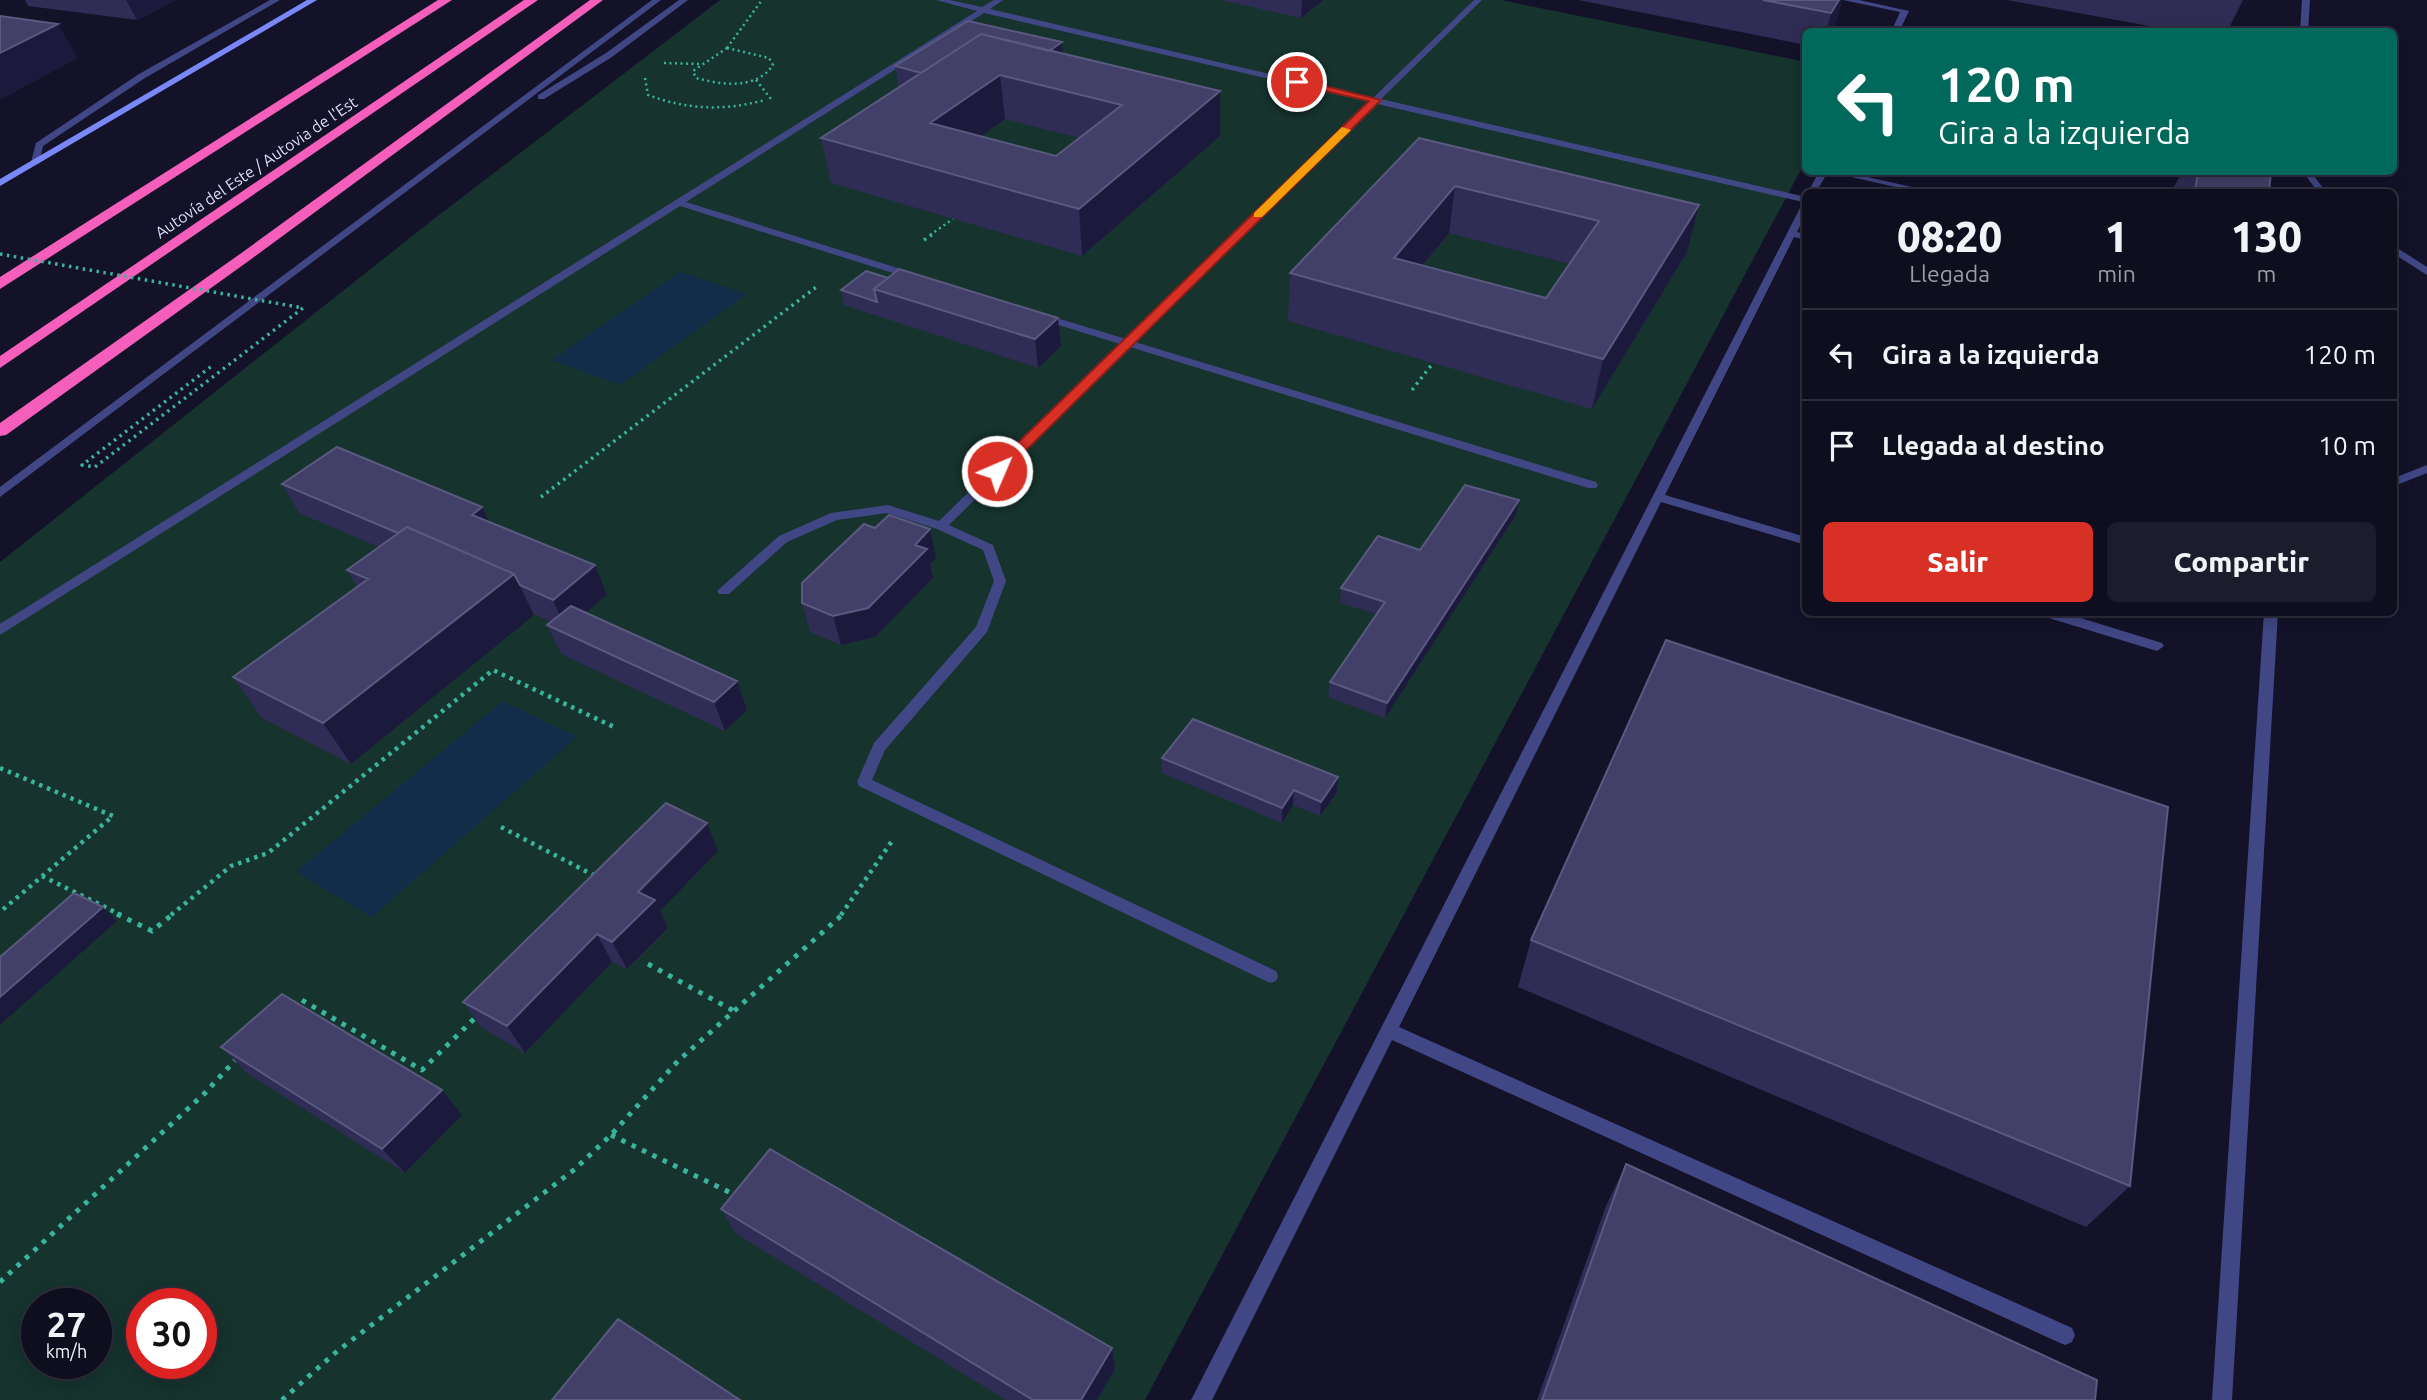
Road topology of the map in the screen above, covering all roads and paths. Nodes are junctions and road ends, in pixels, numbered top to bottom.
1 (276, 0) edge
2 (313, 0) edge
3 (430, 0) edge
4 (446, 0) edge
5 (532, 0) edge
6 (597, 0) edge
7 (657, 0) edge
8 (684, 0) edge
9 (762, 0) edge
10 (940, 0) edge
11 (999, 0) edge
12 (1478, 0) edge
13 (1847, 0) edge
14 (2306, 0) edge
15 (983, 10) junction
16 (1897, 28) edge
17 (2304, 28) edge
18 (388, 36) junction
19 (727, 48) junction
20 (702, 64) junction
21 (658, 66) dead end
22 (649, 70) dead end
23 (756, 80) junction
24 (771, 99) junction
25 (842, 100) junction
26 (1376, 100) junction
27 (471, 140) junction
28 (36, 162) junction
29 (1848, 175) edge
30 (0, 183) edge
31 (1915, 189) edge
32 (1802, 201) edge
33 (681, 203) junction
34 (1802, 210) edge
35 (1790, 233) junction
36 (1802, 236) edge
37 (2397, 251) edge
38 (0, 254) edge
39 (869, 262) junction
40 (2427, 272) edge
41 (921, 278) edge
42 (0, 284) edge
43 (1037, 315) edge
44 (1127, 343) junction
45 (0, 363) edge
46 (213, 365) dead end
47 (0, 430) edge
48 (2427, 469) edge
49 (2397, 481) edge
50 (1592, 485) dead end
51 (0, 493) edge
52 (541, 496) dead end
53 (1657, 497) junction
54 (942, 526) junction
55 (1802, 540) edge
56 (724, 591) dead end
57 (2057, 616) edge
58 (2271, 616) edge
59 (0, 630) edge
60 (2157, 646) dead end
61 (614, 727) dead end
62 (0, 768) edge
63 (913, 807) junction
64 (501, 827) dead end
65 (42, 876) junction
66 (600, 878) edge
67 (0, 912) edge
68 (648, 964) dead end
69 (1269, 976) dead end
70 (290, 1007) edge
71 (734, 1011) junction
72 (482, 1012) edge
73 (1388, 1030) junction
74 (242, 1053) edge
75 (611, 1135) junction
76 (741, 1198) edge
77 (0, 1282) edge
78 (2065, 1335) dead end
79 (282, 1400) edge
80 (1202, 1400) edge
81 (2222, 1400) edge

1 - 28 street
2 - 28 street
3 - 18 highway
4 - 18 highway, Autovía del Este / Autovia de l'Est
5 - 45 highway, Autovía del Este / Autovia de l'Est
6 - 47 highway
7 - 27 street
8 - 27 street
9 - 19 path
10 - 15 street
11 - 15 street
12 - 26 street
13 - 16 street
14 - 17 street
15 - 25 street
15 - 26 street
18 - 42 highway, Autovía del Este / Autovia de l'Est
19 - 20 path
19 - 23 path
20 - 21 path
20 - 23 path
22 - 24 path
23 - 24 path
24 - 25 path
25 - 33 street
26 - 32 street
26 - 44 street
27 - 51 street
28 - 30 street
29 - 31 street
33 - 39 street
33 - 59 street
34 - 35 street
35 - 36 street
35 - 53 street
37 - 40 street
38 - 46 path, bridge
39 - 41 street
39 - 52 path
43 - 44 street
44 - 50 street
44 - 54 street
48 - 49 street
53 - 55 street
53 - 73 street
54 - 56 street
54 - 63 street
57 - 60 street
58 - 81 street
61 - 65 path
62 - 65 path
63 - 69 street
63 - 71 path
64 - 66 path
65 - 67 path
68 - 71 path
70 - 72 path
71 - 75 path
73 - 78 street
73 - 80 street
74 - 77 path
75 - 76 path
75 - 79 path

